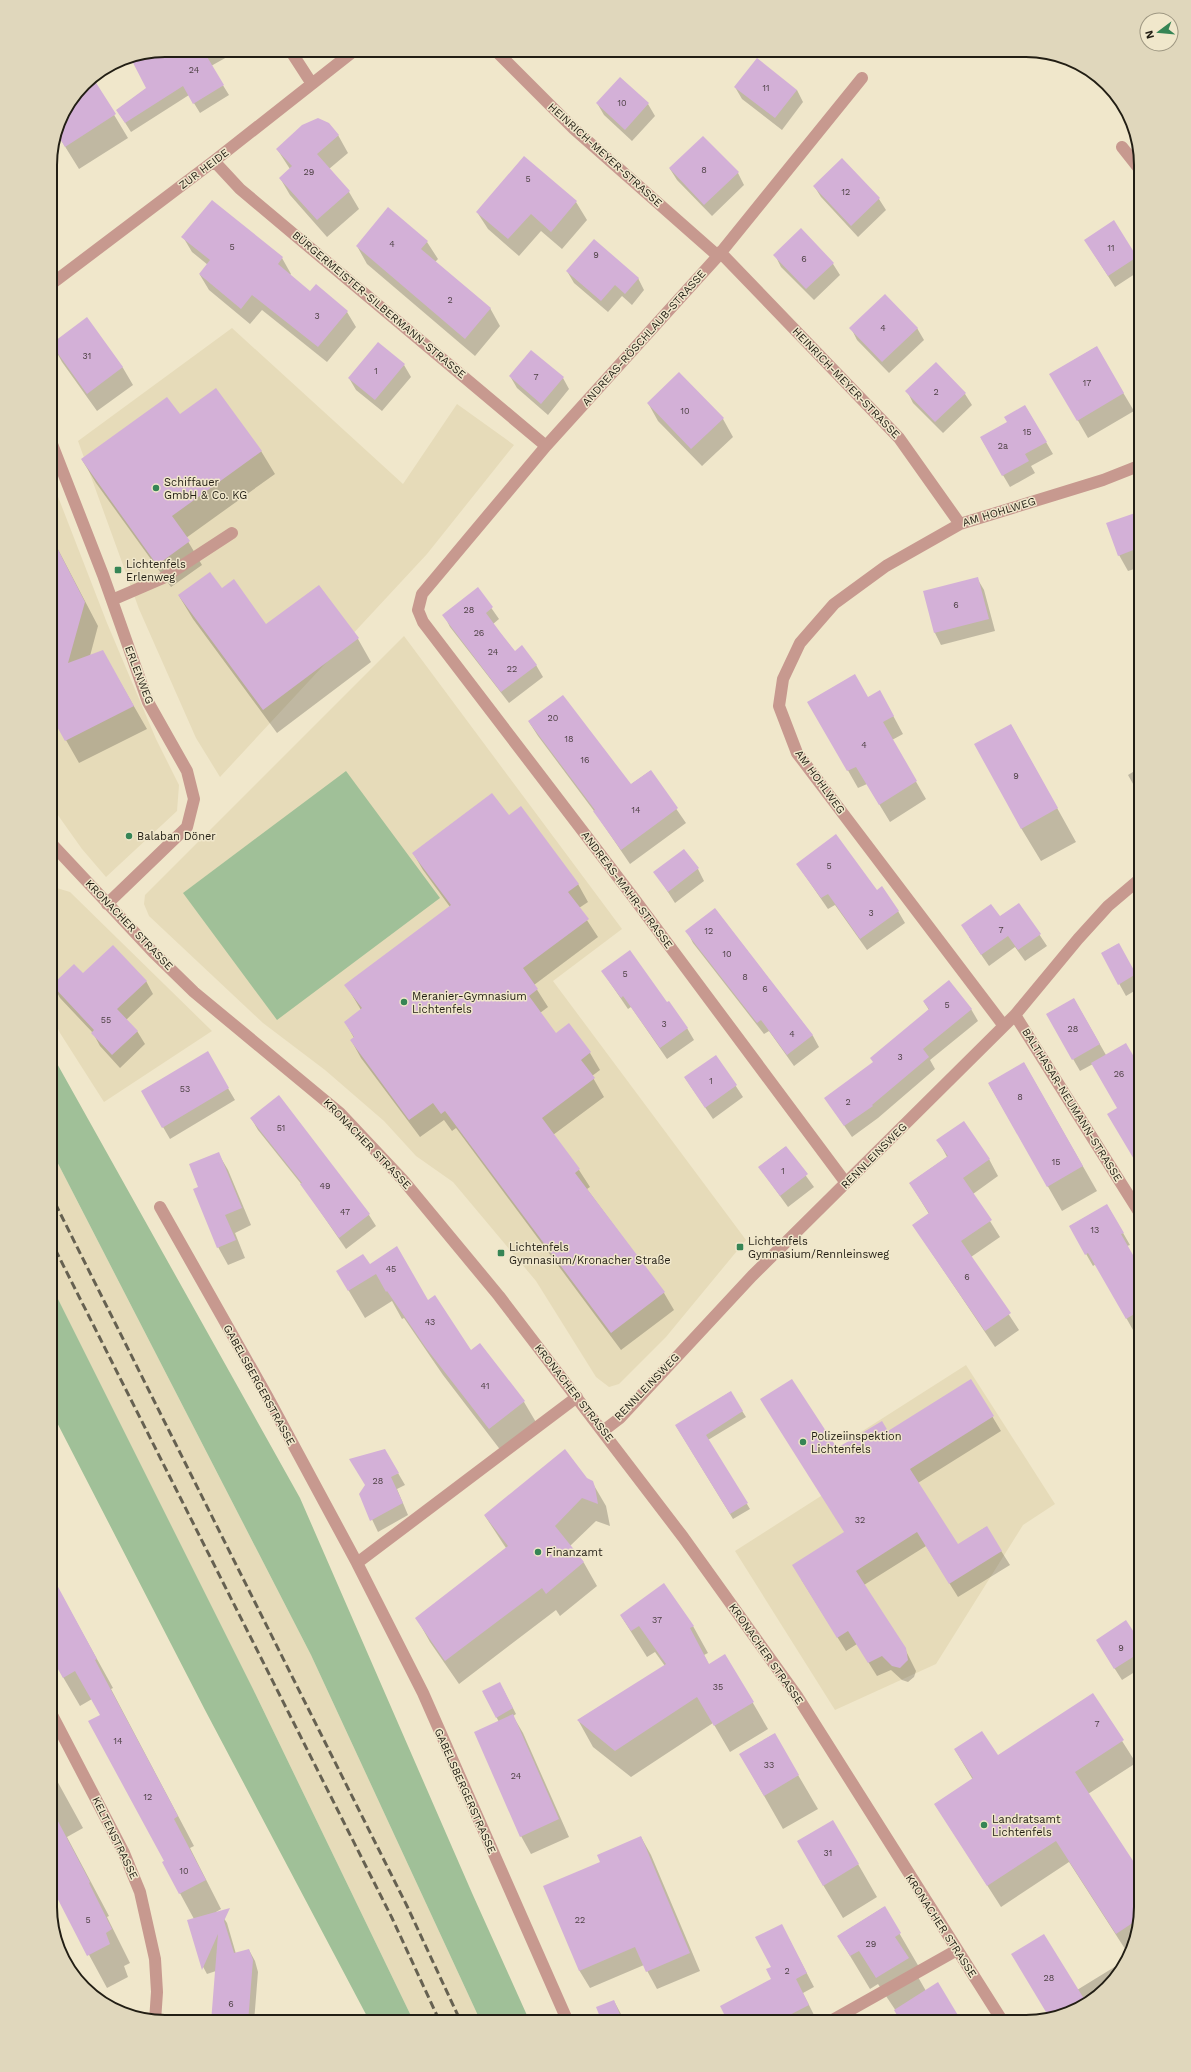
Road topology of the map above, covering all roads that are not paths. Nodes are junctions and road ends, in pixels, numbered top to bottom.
1 (295, 57) edge
2 (346, 57) edge
3 (502, 57) edge
4 (862, 78) dead end
5 (312, 84) junction
6 (1122, 147) dead end
7 (214, 161) junction
8 (1134, 162) edge
9 (719, 254) junction
10 (57, 280) edge
11 (546, 446) junction
12 (57, 456) edge
13 (1134, 468) edge
14 (960, 524) junction
15 (232, 533) dead end
16 (422, 594) joint
17 (112, 600) junction
18 (57, 850) edge
19 (1134, 884) edge
20 (107, 904) junction
21 (1015, 1015) junction
22 (1004, 1026) junction
23 (846, 1183) junction
24 (1134, 1204) edge
25 (160, 1207) dead end
26 (577, 1397) junction
27 (603, 1431) junction
28 (357, 1563) junction
29 (57, 1724) edge
30 (957, 1950) junction
31 (155, 2015) edge
32 (565, 2015) edge
33 (841, 2015) edge
34 (999, 2015) edge

1 - 5 street
2 - 5 street, ZUR HEIDE
3 - 9 street, HEINRICH-MEYER-STRASSE
4 - 9 street, ANDREAS-RÖSCHLAUB-STRASSE
5 - 7 street, ZUR HEIDE
6 - 8 street
7 - 10 street, ZUR HEIDE
7 - 11 street, BÜRGERMEISTER-SILBERMANN-STRASSE
9 - 11 street, ANDREAS-RÖSCHLAUB-STRASSE
9 - 14 street, HEINRICH-MEYER-STRASSE
11 - 16 street, ANDREAS-RÖSCHLAUB-STRASSE
12 - 17 street, ERLENWEG
13 - 14 street, AM HOHLWEG
14 - 22 street, AM HOHLWEG
15 - 17 street
16 - 23 street, ANDREAS-MAHR-STRASSE
17 - 20 street, ERLENWEG
18 - 20 street, KRONACHER STRASSE
19 - 21 street, RENNLEINSWEG
20 - 26 street, KRONACHER STRASSE
21 - 22 street, RENNLEINSWEG
21 - 24 street, BALTHASAR-NEUMANN-STRASSE
22 - 23 street, RENNLEINSWEG
23 - 27 street, RENNLEINSWEG
25 - 28 street, GABELSBERGERSTRASSE
26 - 27 street, KRONACHER STRASSE
26 - 28 street
27 - 30 street, KRONACHER STRASSE
28 - 32 street, GABELSBERGERSTRASSE
29 - 31 street, KELTENSTRASSE
30 - 33 street
30 - 34 street, KRONACHER STRASSE

